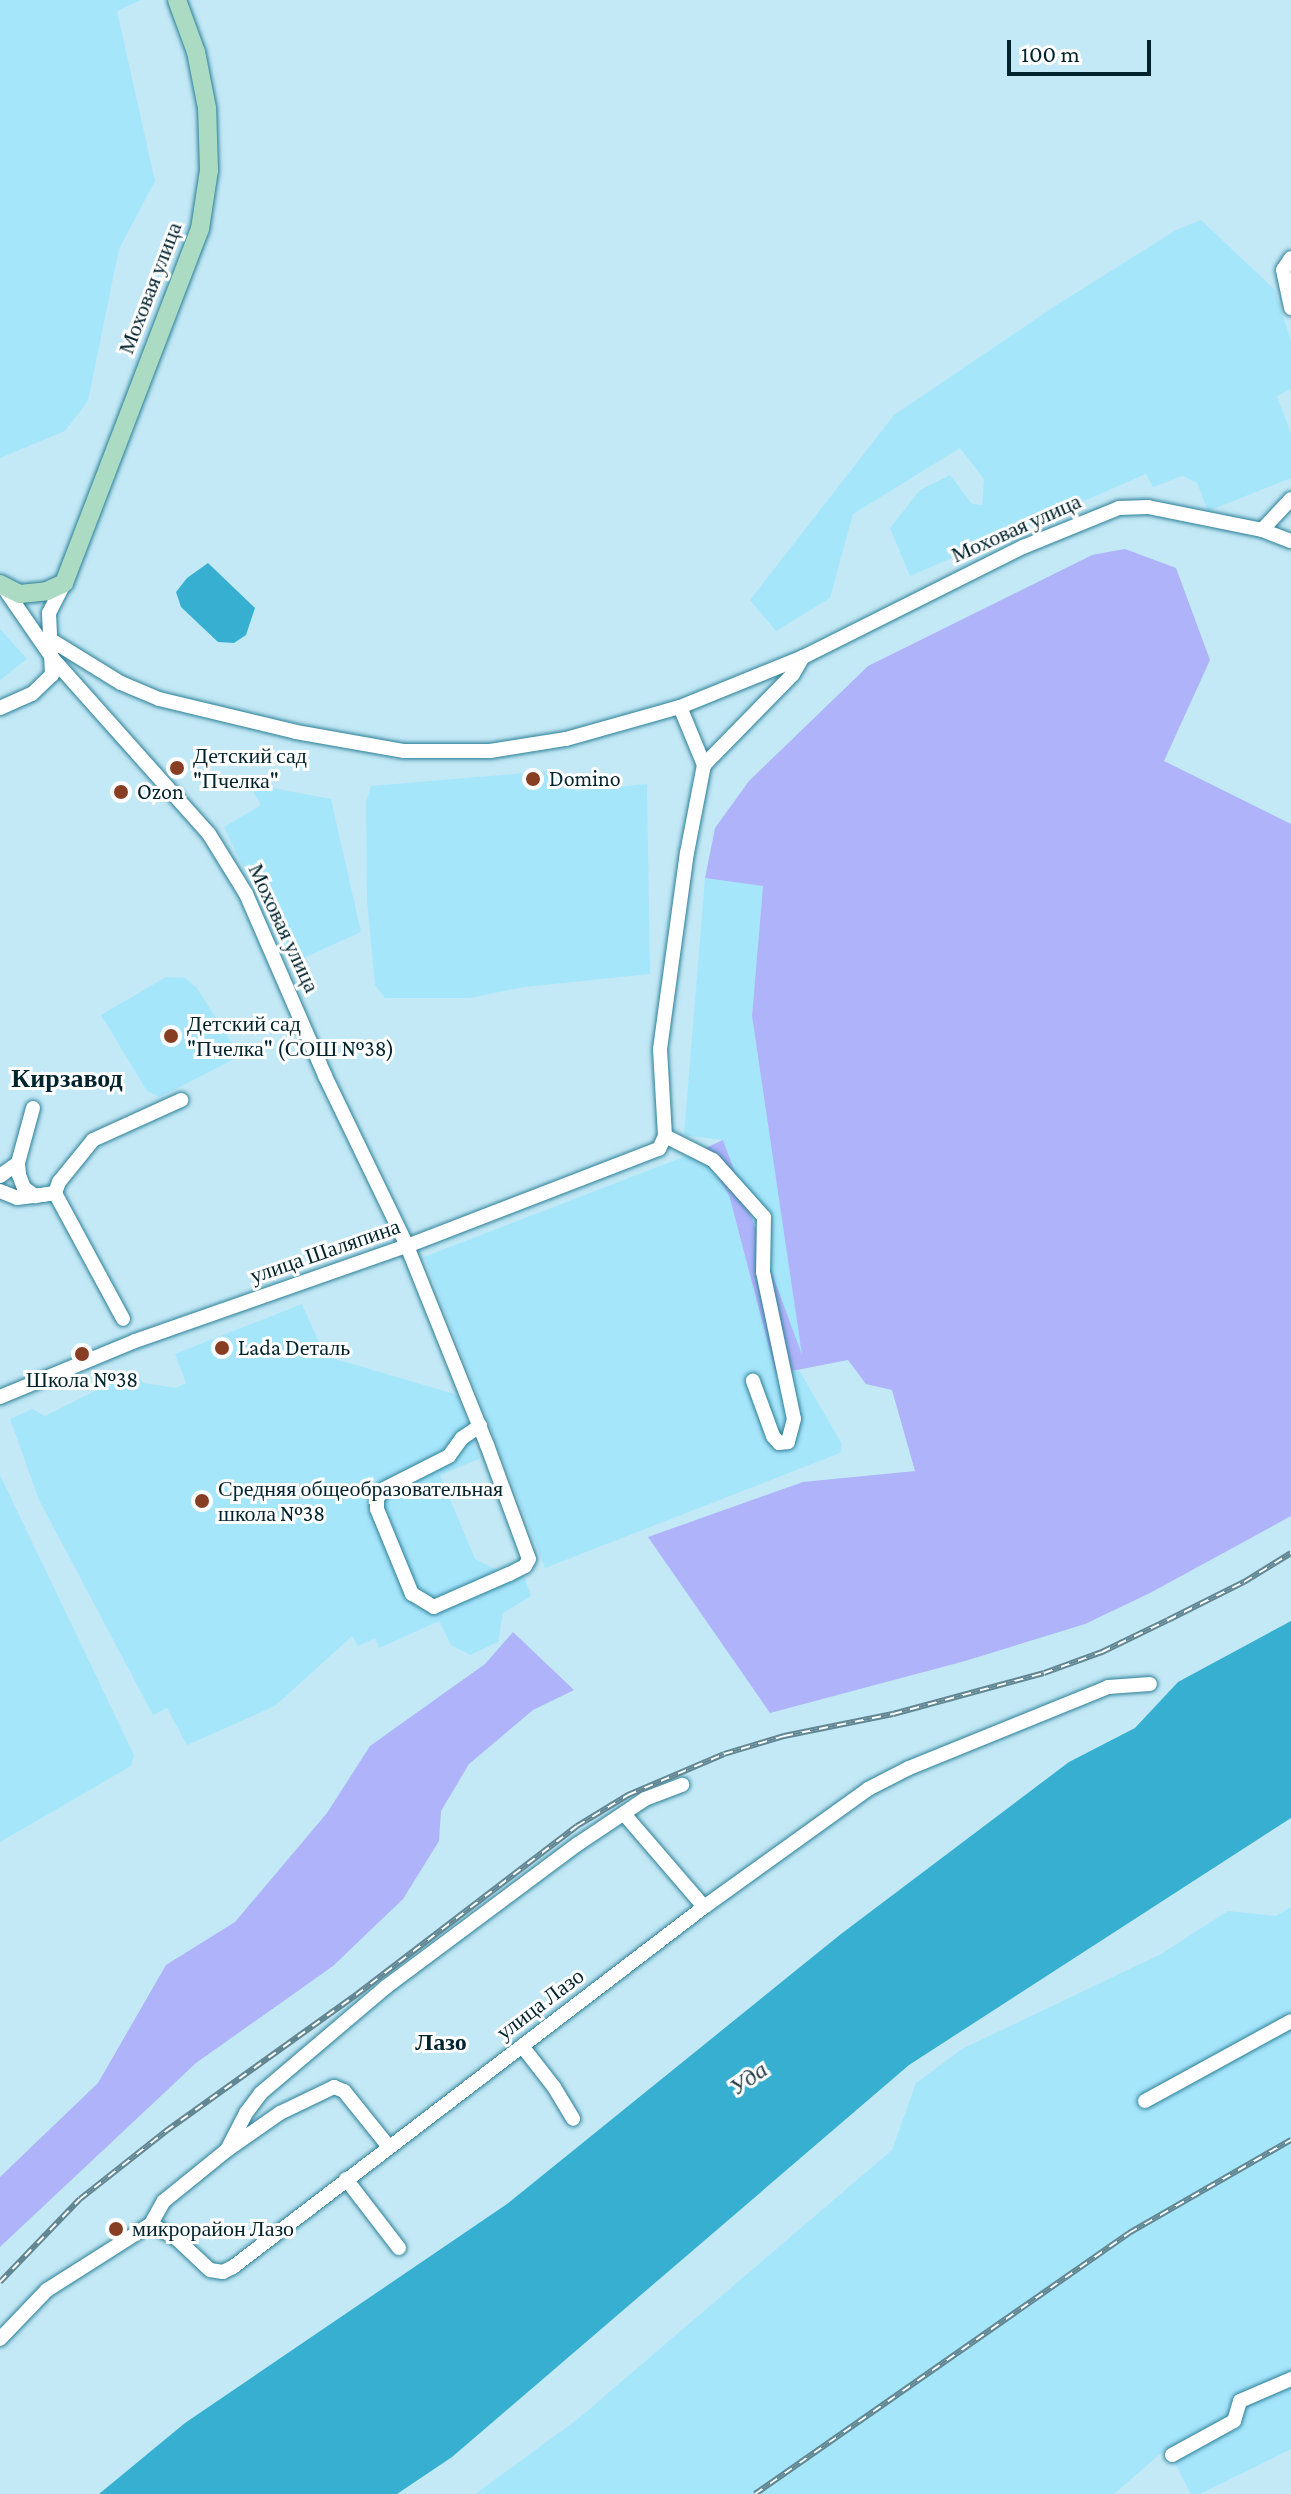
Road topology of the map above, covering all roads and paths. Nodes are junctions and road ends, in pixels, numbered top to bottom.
1 (177, 0) edge
2 (1291, 258) edge
3 (1291, 308) edge
4 (1291, 499) edge
5 (1262, 530) junction
6 (1291, 541) edge
7 (64, 583) junction
8 (2, 586) edge
9 (51, 640) junction
10 (803, 657) junction
11 (53, 659) junction
12 (680, 707) junction
13 (0, 708) edge
14 (704, 765) junction
15 (181, 1100) dead end
16 (33, 1108) dead end
17 (664, 1140) junction
18 (18, 1163) junction
19 (0, 1176) edge
20 (0, 1191) edge
21 (55, 1193) junction
22 (407, 1246) junction
23 (123, 1319) dead end
24 (753, 1381) dead end
25 (0, 1397) edge
26 (480, 1426) junction
27 (1150, 1684) dead end
28 (682, 1785) dead end
29 (625, 1815) junction
30 (704, 1907) junction
31 (1291, 2021) edge
32 (522, 2046) junction
33 (1145, 2101) dead end
34 (573, 2119) dead end
35 (389, 2147) junction
36 (227, 2150) junction
37 (346, 2179) junction
38 (151, 2224) junction
39 (399, 2248) dead end
40 (0, 2339) edge
41 (1291, 2379) edge
42 (1172, 2455) dead end

1 - 7 main road, Моховая улица
2 - 3 street
4 - 5 street
5 - 6 street, Моховая улица
5 - 10 street, Моховая улица
7 - 8 main road
7 - 9 street
8 - 11 street, Моховая улица
9 - 11 street
9 - 12 street, Моховая улица
10 - 12 street, Моховая улица
10 - 14 street
11 - 13 street
11 - 22 street, Моховая улица
12 - 14 street
14 - 17 street
15 - 21 street
16 - 18 street
17 - 22 street, улица Шаляпина
17 - 24 street
18 - 19 street
18 - 21 street
20 - 21 street
21 - 23 street
22 - 25 street, улица Шаляпина
22 - 26 street, Моховая улица
26 - 26 street, Моховая улица
27 - 30 street, улица Лазо
28 - 29 street
29 - 30 street
29 - 36 street
30 - 32 street, улица Лазо
31 - 33 street
32 - 34 street
32 - 35 street, улица Лазо
35 - 36 street
35 - 37 street, улица Лазо
36 - 38 street
37 - 38 street, улица Лазо
37 - 39 street
38 - 40 street
41 - 42 street

